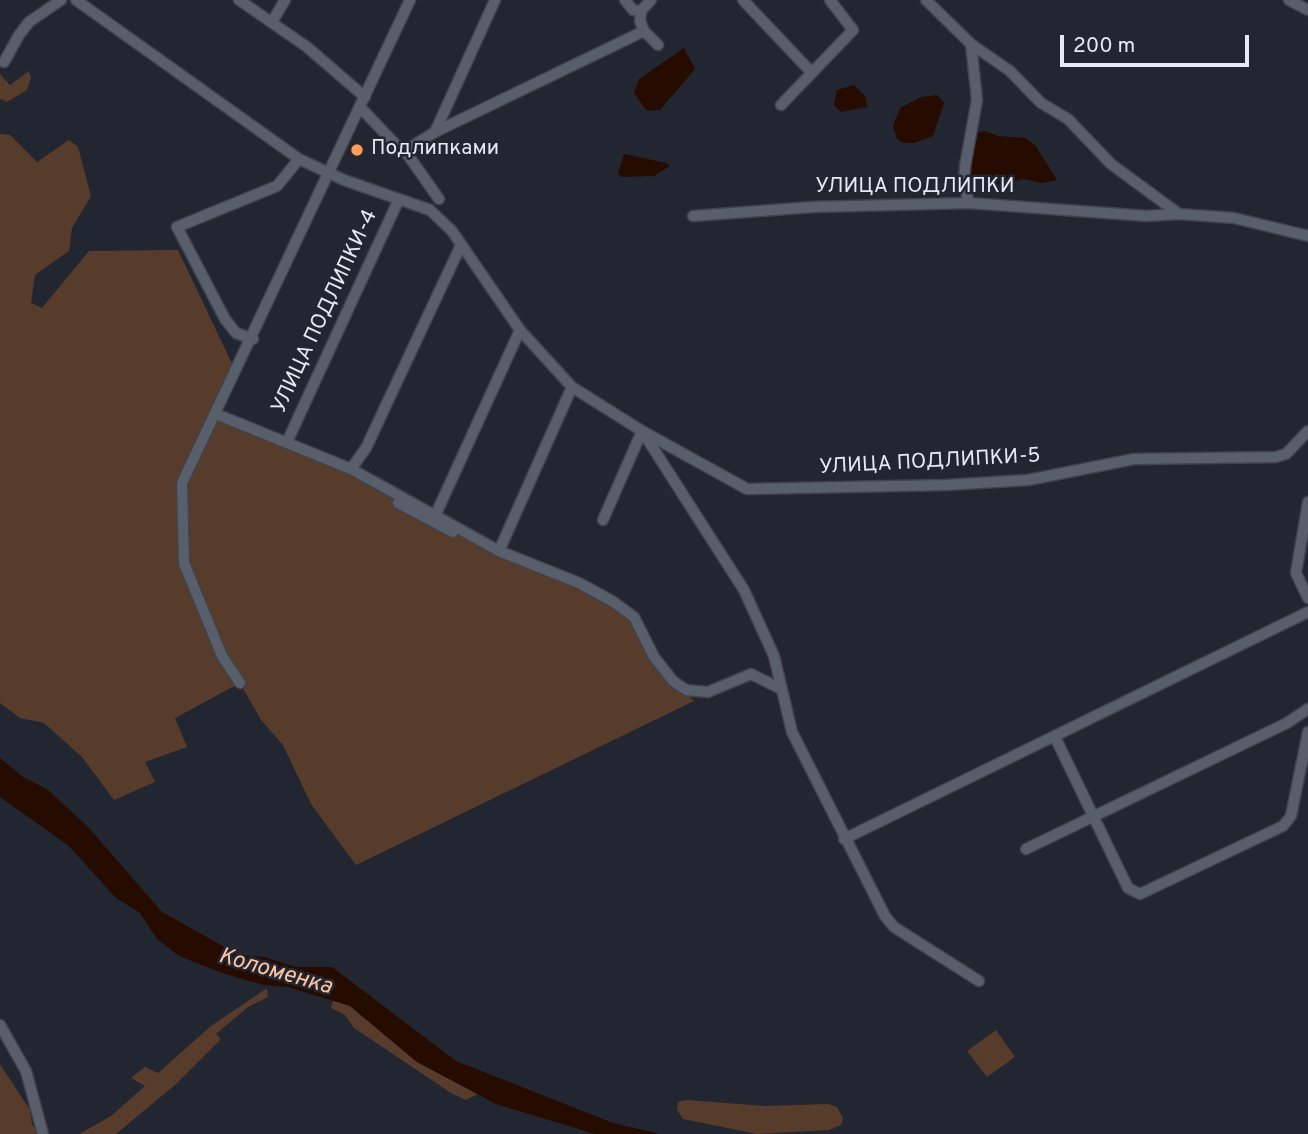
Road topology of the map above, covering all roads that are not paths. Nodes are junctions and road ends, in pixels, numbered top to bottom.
1 (61, 0) edge
2 (76, 0) edge
3 (239, 0) edge
4 (285, 0) edge
5 (410, 0) edge
6 (495, 0) edge
7 (625, 0) edge
8 (651, 0) edge
9 (743, 0) edge
10 (830, 0) edge
11 (926, 0) edge
12 (1289, 0) edge
13 (1308, 9) edge
14 (641, 11) junction
15 (272, 22) junction
16 (644, 31) junction
17 (971, 44) junction
18 (658, 45) dead end
19 (4, 62) dead end
20 (811, 74) junction
21 (363, 102) junction
22 (781, 104) dead end
23 (435, 132) junction
24 (405, 151) junction
25 (299, 159) junction
26 (329, 173) junction
27 (399, 199) junction
28 (439, 199) dead end
29 (970, 202) junction
30 (1179, 214) junction
31 (693, 216) dead end
32 (1308, 236) edge
33 (461, 245) junction
34 (520, 330) junction
35 (253, 339) junction
36 (572, 387) junction
37 (216, 414) junction
38 (642, 431) junction
39 (1308, 431) edge
40 (287, 442) junction
41 (348, 468) junction
42 (1308, 502) edge
43 (435, 516) junction
44 (603, 520) dead end
45 (499, 551) junction
46 (1308, 598) edge
47 (1308, 611) edge
48 (634, 617) junction
49 (240, 683) dead end
50 (781, 689) junction
51 (1308, 709) edge
52 (1308, 732) edge
53 (1055, 737) junction
54 (1094, 816) junction
55 (844, 839) junction
56 (1026, 849) dead end
57 (979, 981) dead end
58 (0, 1025) edge
59 (43, 1134) edge

1 - 19 street
2 - 25 street, УЛИЦА ПОДЛИПКИ-4
3 - 15 street
4 - 15 street
5 - 21 street
6 - 23 street
7 - 14 street
8 - 14 street
9 - 20 street
10 - 20 street
11 - 17 street
12 - 13 street
14 - 16 street
15 - 21 street
16 - 18 street
16 - 23 street
17 - 29 street
17 - 30 street
20 - 22 street
21 - 24 street
21 - 26 street
23 - 24 street
24 - 28 street
25 - 26 street, УЛИЦА ПОДЛИПКИ-4
25 - 35 street
26 - 27 street, УЛИЦА ПОДЛИПКИ-4
26 - 35 street
27 - 33 street, УЛИЦА ПОДЛИПКИ-4
27 - 40 street, УЛИЦА ПОДЛИПКИ-4
29 - 30 street, УЛИЦА ПОДЛИПКИ
29 - 31 street, УЛИЦА ПОДЛИПКИ
30 - 32 street, УЛИЦА ПОДЛИПКИ
33 - 34 street, УЛИЦА ПОДЛИПКИ-4
33 - 41 street
34 - 36 street, УЛИЦА ПОДЛИПКИ-4
34 - 43 street
35 - 37 street
36 - 38 street, УЛИЦА ПОДЛИПКИ-4
36 - 45 street
37 - 40 street
37 - 49 street
38 - 39 street, УЛИЦА ПОДЛИПКИ-5
38 - 44 street
38 - 50 street
40 - 41 street
41 - 43 street
41 - 48 street
42 - 46 street
43 - 45 street
45 - 48 street
47 - 53 street
48 - 50 street
50 - 55 street
51 - 54 street
52 - 54 street
53 - 54 street
53 - 55 street
54 - 56 street
55 - 57 street
58 - 59 street

